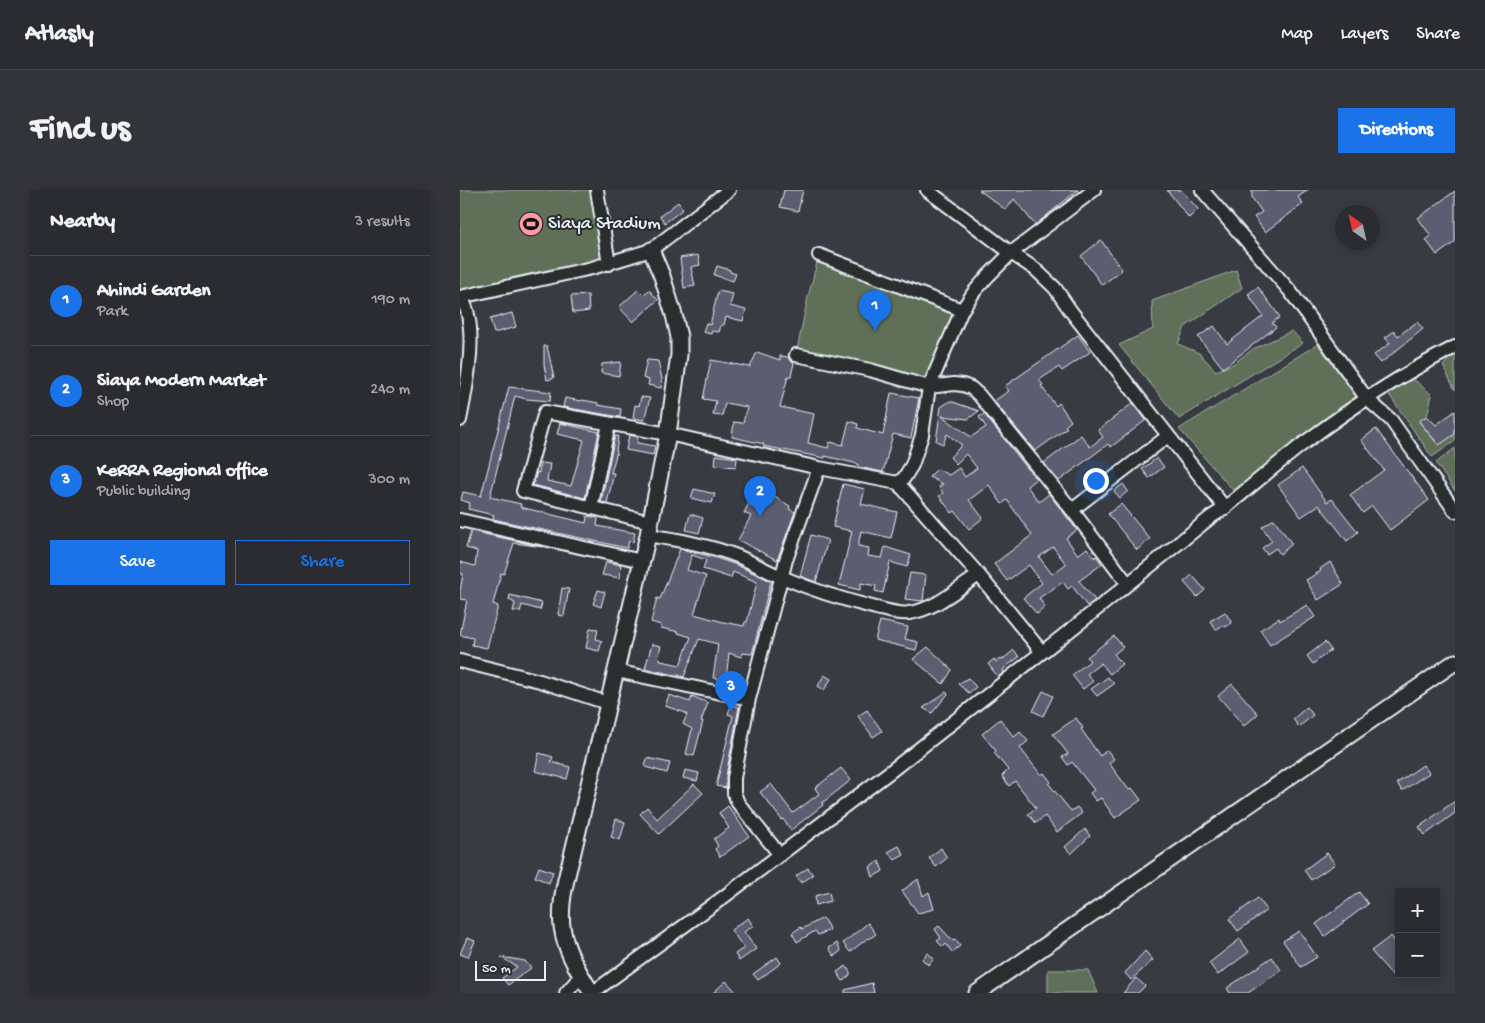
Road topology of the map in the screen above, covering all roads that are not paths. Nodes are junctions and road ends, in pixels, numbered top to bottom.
1 (597, 190) edge
2 (729, 190) edge
3 (927, 190) edge
4 (1093, 190) edge
5 (1202, 190) edge
6 (651, 250) junction
7 (1011, 253) junction
8 (819, 255) dead end
9 (608, 264) junction
10 (461, 297) edge
11 (962, 310) junction
12 (1455, 347) edge
13 (796, 355) dead end
14 (929, 387) junction
15 (1367, 399) junction
16 (460, 420) edge
17 (608, 424) junction
18 (668, 434) junction
19 (1168, 436) junction
20 (819, 468) junction
21 (898, 483) junction
22 (591, 508) junction
23 (1225, 508) junction
24 (1072, 510) junction
25 (1455, 511) edge
26 (460, 520) edge
27 (649, 529) junction
28 (642, 561) junction
29 (979, 575) junction
30 (781, 577) junction
31 (1128, 584) junction
32 (1042, 652) junction
33 (460, 661) edge
34 (1455, 662) edge
35 (616, 671) junction
36 (749, 699) junction
37 (608, 703) junction
38 (780, 855) junction
39 (581, 976) junction
40 (566, 993) edge
41 (592, 993) edge
42 (977, 993) edge

1 - 9 street
2 - 6 street
3 - 7 street
4 - 7 street
5 - 15 street
6 - 9 street
6 - 18 main road
7 - 11 street
7 - 19 street
8 - 11 street
9 - 10 street
10 - 16 street
11 - 14 street
12 - 15 street
13 - 14 street
14 - 21 street
14 - 24 street
15 - 23 street
15 - 25 street
17 - 18 street
17 - 22 street
17 - 22 street
18 - 20 street
18 - 27 main road
19 - 23 street
19 - 24 street
20 - 21 street
20 - 30 street
21 - 29 street
22 - 27 street
23 - 31 street
24 - 31 street
26 - 28 street
27 - 28 main road
27 - 30 street
28 - 35 main road
29 - 30 street
29 - 32 street
30 - 36 street
31 - 32 street
32 - 38 street
33 - 37 street
34 - 42 main road
35 - 36 street
35 - 37 main road
36 - 38 street
37 - 39 main road
38 - 41 street
39 - 40 street
39 - 41 main road

